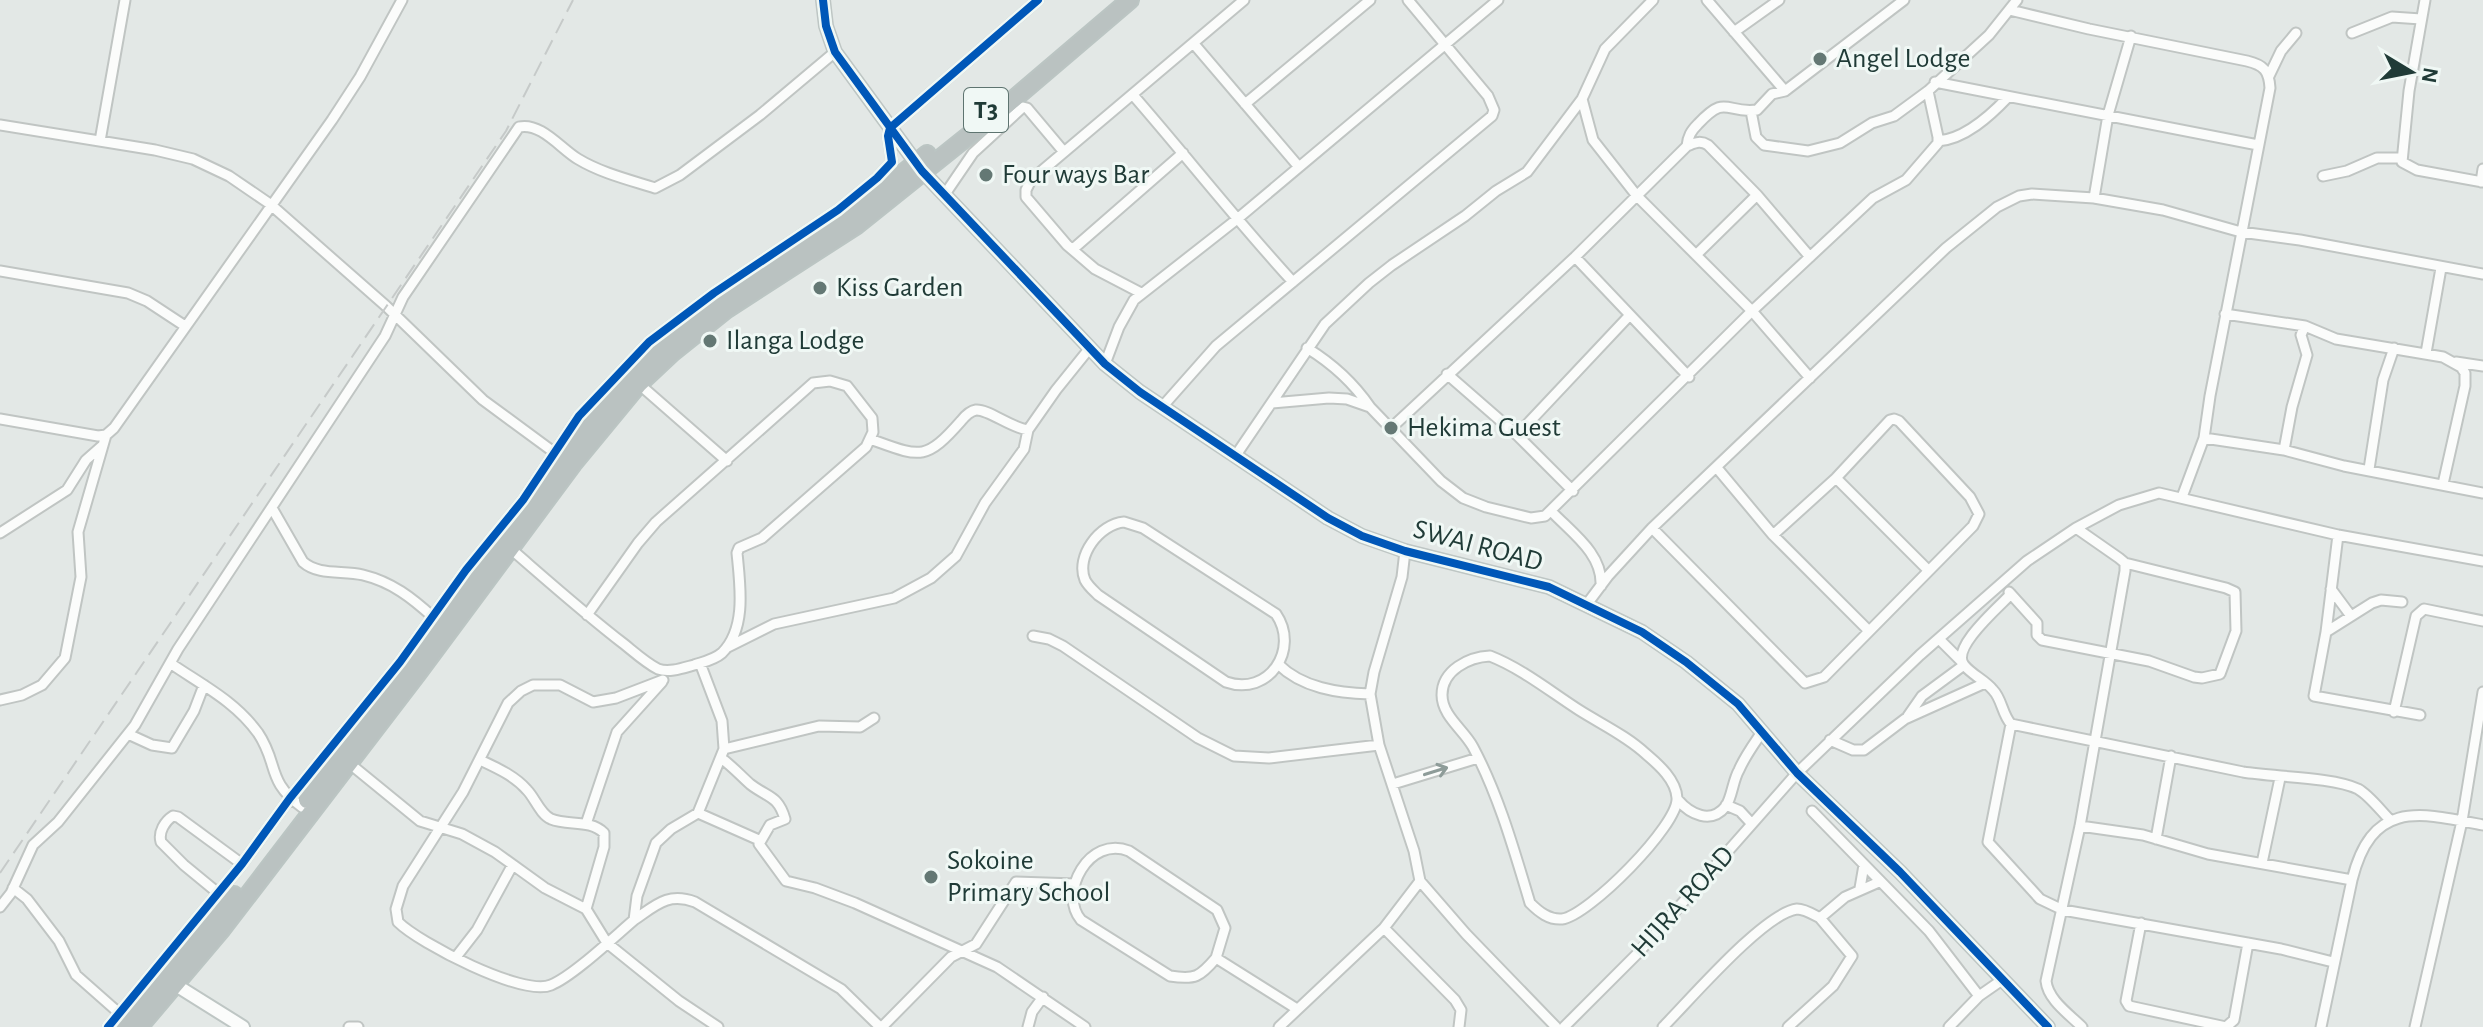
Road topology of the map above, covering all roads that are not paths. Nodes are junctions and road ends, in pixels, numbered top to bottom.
1 (125, 0) edge
2 (402, 0) edge
3 (823, 0) edge
4 (1038, 0) edge
5 (1130, 0) edge
6 (1244, 0) edge
7 (1370, 0) edge
8 (1408, 0) edge
9 (1498, 0) edge
10 (1707, 0) edge
11 (1779, 0) edge
12 (1904, 0) edge
13 (2017, 0) edge
14 (2425, 0) edge
15 (1650, 1) edge
16 (2010, 10) junction
17 (2421, 19) junction
18 (1734, 32) junction
19 (2296, 33) dead end
20 (2352, 33) dead end
21 (2131, 36) junction
22 (1194, 44) junction
23 (1445, 45) junction
24 (835, 52) junction
25 (2269, 76) junction
26 (1935, 82) junction
27 (1785, 91) junction
28 (1928, 91) junction
29 (1133, 95) junction
30 (2008, 97) junction
31 (1582, 99) junction
32 (1245, 104) junction
33 (1751, 111) junction
34 (2108, 115) junction
35 (0, 125) edge
36 (890, 128) junction
37 (100, 141) junction
38 (1938, 141) junction
39 (2258, 145) junction
40 (1687, 146) junction
41 (1064, 152) junction
42 (1183, 153) junction
43 (2401, 158) junction
44 (919, 166) junction
45 (1299, 167) junction
46 (2483, 169) edge
47 (2323, 176) dead end
48 (2482, 182) edge
49 (945, 194) junction
50 (1757, 195) junction
51 (1637, 196) junction
52 (2094, 198) junction
53 (270, 204) junction
54 (1236, 220) junction
55 (2241, 232) junction
56 (1073, 249) junction
57 (1696, 255) junction
58 (1575, 257) junction
59 (1810, 257) junction
60 (2441, 268) junction
61 (0, 271) edge
62 (2483, 274) edge
63 (1293, 282) junction
64 (1141, 293) junction
65 (1752, 311) junction
66 (395, 314) junction
67 (2225, 314) junction
68 (1629, 316) junction
69 (185, 326) junction
70 (2305, 326) junction
71 (1307, 348) junction
72 (2394, 348) junction
73 (1089, 349) junction
74 (2426, 353) junction
75 (2456, 362) junction
76 (1105, 364) junction
77 (2483, 366) edge
78 (1447, 374) junction
79 (1689, 377) junction
80 (1810, 378) junction
81 (639, 384) junction
82 (1272, 403) junction
83 (1162, 407) junction
84 (1370, 407) junction
85 (0, 419) edge
86 (1028, 430) junction
87 (1389, 430) junction
88 (1517, 435) junction
89 (2204, 438) junction
90 (870, 439) junction
91 (105, 440) junction
92 (2284, 450) junction
93 (555, 453) junction
94 (1236, 455) junction
95 (727, 461) junction
96 (1717, 468) junction
97 (2369, 469) junction
98 (1836, 478) junction
99 (2443, 484) junction
100 (1573, 491) junction
101 (2483, 493) edge
102 (2182, 497) junction
103 (272, 508) junction
104 (1552, 512) junction
105 (1652, 528) junction
106 (2076, 528) junction
107 (0, 533) edge
108 (1773, 535) junction
109 (2338, 535) junction
110 (511, 549) junction
111 (1405, 551) junction
112 (2483, 561) edge
113 (2125, 563) junction
114 (1928, 570) junction
115 (2002, 584) junction
116 (1601, 586) junction
117 (2331, 589) junction
118 (2011, 594) junction
119 (2402, 602) dead end
120 (1587, 604) junction
121 (587, 615) junction
122 (2351, 616) junction
123 (433, 617) junction
124 (2483, 621) edge
125 (1868, 630) junction
126 (2326, 632) junction
127 (1033, 636) dead end
128 (1939, 639) junction
129 (725, 649) junction
130 (2111, 653) junction
131 (170, 663) junction
132 (700, 663) junction
133 (1962, 663) junction
134 (1278, 664) junction
135 (673, 670) junction
136 (663, 680) junction
137 (1985, 683) junction
138 (204, 685) junction
139 (2483, 692) edge
140 (1370, 694) junction
141 (0, 700) edge
142 (2394, 712) junction
143 (2420, 715) dead end
144 (874, 718) dead end
145 (1906, 718) junction
146 (2011, 724) junction
147 (1762, 732) junction
148 (128, 734) junction
149 (1830, 740) junction
150 (2097, 740) junction
151 (1379, 745) junction
152 (723, 754) junction
153 (2171, 756) junction
154 (1478, 758) junction
155 (480, 760) junction
156 (349, 763) junction
157 (1797, 773) junction
158 (2280, 778) junction
159 (1393, 784) junction
160 (1678, 800) junction
161 (296, 802) junction
162 (1726, 805) junction
163 (1812, 811) dead end
164 (698, 813) junction
165 (2390, 820) junction
166 (2462, 821) junction
167 (586, 824) junction
168 (1752, 824) junction
169 (2483, 825) edge
170 (2080, 826) junction
171 (439, 828) junction
172 (2156, 839) junction
173 (759, 840) junction
174 (2262, 863) junction
175 (242, 864) junction
176 (1864, 865) junction
177 (512, 866) junction
178 (2352, 880) junction
179 (1420, 881) junction
180 (1879, 882) junction
181 (1075, 884) junction
182 (13, 888) junction
183 (1860, 888) junction
184 (218, 893) junction
185 (0, 907) edge
186 (586, 909) junction
187 (2063, 910) junction
188 (1820, 918) junction
189 (634, 920) junction
190 (2141, 923) junction
191 (1384, 928) junction
192 (607, 943) junction
193 (2248, 943) junction
194 (963, 951) junction
195 (456, 957) junction
196 (1216, 958) junction
197 (2333, 962) junction
198 (2002, 980) junction
199 (171, 982) junction
200 (1979, 996) junction
201 (1043, 997) junction
202 (1297, 1009) junction
203 (125, 1023) edge
204 (108, 1027) edge
205 (139, 1027) edge
206 (243, 1027) edge
207 (349, 1027) edge
208 (358, 1027) edge
209 (718, 1027) edge
210 (881, 1027) edge
211 (1028, 1027) edge
212 (1085, 1027) edge
213 (1279, 1027) edge
214 (1459, 1027) edge
215 (1556, 1027) edge
216 (1564, 1027) edge
217 (1663, 1027) edge
218 (1788, 1027) edge
219 (1949, 1027) edge
220 (2048, 1027) edge
221 (2082, 1027) edge
222 (2321, 1027) edge
223 (2415, 1027) edge

1 - 37 street
2 - 53 street
3 - 24 street
4 - 36 street
5 - 44 highway, T3
6 - 22 street
7 - 32 street
8 - 23 street
9 - 23 street
10 - 18 street
11 - 18 street
12 - 27 street
13 - 16 street
14 - 17 street
15 - 31 street
16 - 21 street
16 - 26 street
17 - 20 street
17 - 43 street
18 - 27 street
19 - 25 street
21 - 25 street
21 - 34 street
22 - 29 street
22 - 32 street
23 - 45 street
23 - 63 street
24 - 36 street, SWAI ROAD
24 - 66 street
25 - 39 street
26 - 28 street
26 - 30 street
27 - 33 street
28 - 33 street
28 - 38 street
29 - 41 street
29 - 42 street
30 - 34 street
30 - 38 street
31 - 51 street
31 - 71 street
32 - 45 street
33 - 40 street
34 - 39 street
34 - 52 street
35 - 37 street
36 - 44 street, SWAI ROAD
36 - 93 street
37 - 53 street
38 - 59 street
39 - 55 street
40 - 50 street
40 - 51 street
41 - 49 street
41 - 56 street
42 - 54 street
42 - 56 street
43 - 47 street
43 - 48 street
44 - 49 street, SWAI ROAD
44 - 81 highway, T3
44 - 161 highway, T3
45 - 54 street
46 - 48 street
49 - 73 street, SWAI ROAD
50 - 57 street
50 - 59 street
51 - 57 street
51 - 58 street
52 - 55 street
52 - 80 street
53 - 66 street
53 - 69 street
54 - 63 street
54 - 64 street
55 - 60 street
55 - 67 street
56 - 64 street
57 - 65 street
58 - 68 street
58 - 78 street
59 - 65 street
60 - 62 street
60 - 74 street
61 - 69 street
63 - 83 street
64 - 76 street
65 - 79 street
65 - 80 street
66 - 93 street
66 - 103 street
67 - 70 street
67 - 89 street
68 - 79 street
68 - 88 street
69 - 91 street
70 - 72 street
70 - 92 street
71 - 82 street
71 - 84 street
72 - 74 street
72 - 97 street
73 - 76 street, SWAI ROAD
73 - 86 street
74 - 75 street
75 - 77 street
75 - 99 street
76 - 83 street, SWAI ROAD
78 - 87 street
78 - 88 street
79 - 100 street
80 - 96 street
81 - 95 street
81 - 110 highway, T3
82 - 84 street
82 - 94 street
83 - 94 street, SWAI ROAD
84 - 87 street
85 - 91 street
86 - 90 street
86 - 129 street
87 - 104 street
88 - 100 street
89 - 92 street
89 - 102 street
90 - 95 street
90 - 129 street
91 - 107 street
91 - 141 street
92 - 97 street
93 - 123 street
94 - 111 street, SWAI ROAD
95 - 121 street
96 - 105 street
96 - 108 street
97 - 99 street
98 - 108 street
98 - 114 street
98 - 114 street
99 - 101 street
100 - 104 street
102 - 106 street, HIJRA ROAD
102 - 109 street, HIJRA ROAD
103 - 123 street
103 - 131 street
104 - 116 street
105 - 116 street
105 - 125 street
106 - 113 street
106 - 115 street, HIJRA ROAD
108 - 125 street
109 - 112 street, HIJRA ROAD
109 - 117 street
110 - 121 street
110 - 156 highway, T3
111 - 120 street, SWAI ROAD
111 - 140 street
113 - 130 street
113 - 130 street
114 - 125 street
115 - 118 street
115 - 128 street, HIJRA ROAD
116 - 120 street
117 - 122 street
117 - 126 street
118 - 130 street
118 - 133 street
119 - 122 street
120 - 147 street, SWAI ROAD
121 - 135 street
122 - 126 street
123 - 161 street
124 - 142 street
126 - 142 street
127 - 151 street
128 - 133 street
128 - 149 street, HIJRA ROAD
129 - 132 street
130 - 150 street
131 - 138 street
131 - 148 street
132 - 135 street
132 - 152 street
133 - 137 street
133 - 145 street
134 - 134 street
134 - 140 street
135 - 136 street
136 - 155 street
136 - 167 street
137 - 145 street
137 - 146 street
138 - 148 street
138 - 161 street
139 - 166 street
140 - 151 street
142 - 143 street
144 - 152 street
145 - 149 street
146 - 150 street
146 - 187 street
147 - 157 street, SWAI ROAD
147 - 162 street
148 - 182 street
149 - 157 street, HIJRA ROAD
150 - 153 street
150 - 170 street
151 - 159 street
152 - 164 street
152 - 173 street
153 - 158 street
153 - 172 street
159 -> 154 street
154 - 160 street
154 - 160 street
155 - 167 street
155 - 171 street
156 - 171 street
156 - 199 highway, T3
157 - 168 street, HIJRA ROAD
157 - 198 street, SWAI ROAD
158 - 165 street
158 - 174 street
159 - 179 street
160 - 162 street
161 - 175 street
161 - 199 highway, T3
162 - 168 street
163 - 176 street
164 - 173 street
164 - 189 street
165 - 166 street
165 - 178 street
166 - 169 street
166 - 223 street
167 - 186 street
168 - 216 street, HIJRA ROAD
170 - 172 street
170 - 187 street
171 - 177 street
171 - 195 street
172 - 174 street
173 - 194 street
174 - 178 street
175 - 184 street
175 - 184 street
176 - 180 street
176 - 183 street
177 - 186 street
177 - 195 street
178 - 197 street
179 - 191 street
179 - 215 street
180 - 183 street
180 - 200 street
181 - 194 street
181 - 196 street
181 - 196 street
182 - 185 street
182 - 203 street
183 - 188 street
184 - 203 street
186 - 192 street
187 - 190 street
187 - 221 street
188 - 217 street
188 - 218 street
189 - 192 street
189 - 210 street
190 - 193 street
190 - 193 street
191 - 202 street
191 - 214 street
192 - 195 street
192 - 209 street
193 - 197 street
194 - 201 street
194 - 210 street
196 - 202 street
197 - 222 street
198 - 200 street
198 - 220 street, SWAI ROAD
199 - 203 highway, T3
199 - 205 highway, T3
199 - 206 street
200 - 219 street
201 - 211 street
201 - 212 street
202 - 213 street
203 - 204 street
207 - 208 street

